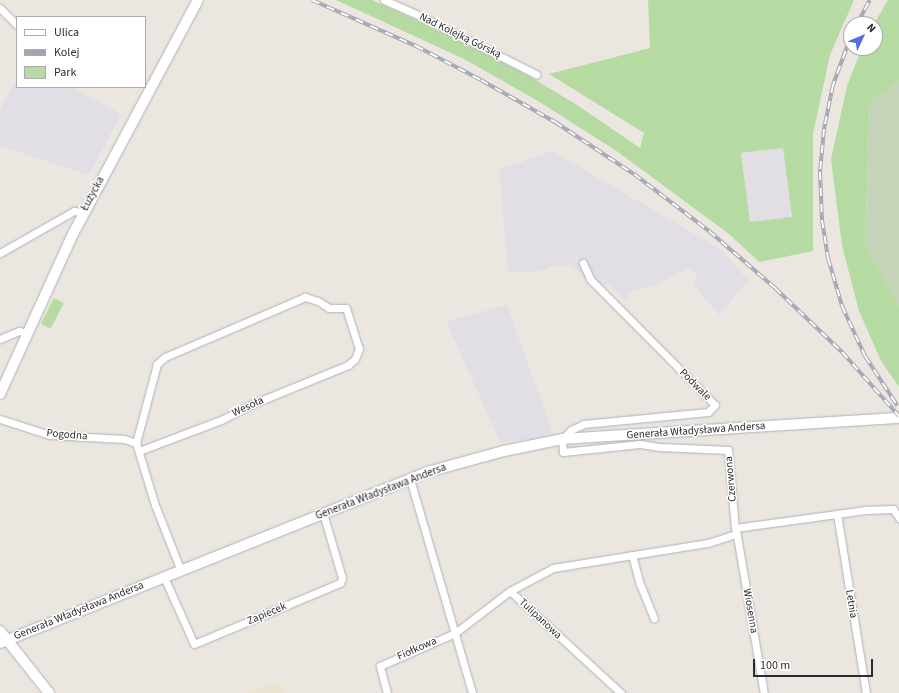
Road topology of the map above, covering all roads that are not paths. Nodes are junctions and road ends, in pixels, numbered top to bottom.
1 (198, 0) edge
2 (384, 0) edge
3 (0, 8) edge
4 (16, 24) edge
5 (536, 74) dead end
6 (148, 88) edge
7 (84, 212) junction
8 (1, 251) edge
9 (583, 263) dead end
10 (26, 333) junction
11 (0, 339) edge
12 (2, 383) edge
13 (0, 394) edge
14 (899, 418) edge
15 (0, 419) edge
16 (562, 439) junction
17 (136, 443) junction
18 (139, 451) junction
19 (410, 479) junction
20 (323, 513) junction
21 (836, 514) junction
22 (899, 518) edge
23 (736, 531) junction
24 (632, 555) junction
25 (181, 571) junction
26 (164, 577) junction
27 (510, 591) junction
28 (654, 618) dead end
29 (0, 631) edge
30 (455, 633) junction
31 (4, 641) edge
32 (49, 693) edge
33 (387, 693) edge
34 (472, 693) edge
35 (621, 693) edge
36 (764, 693) edge
37 (866, 693) edge

1 - 6 street, Łużycka
2 - 5 street, Nad Kolejką Górską
3 - 4 street
6 - 7 street, Łużycka
7 - 8 street
7 - 10 street, Łużycka
9 - 16 street, Podwale
10 - 11 street
10 - 12 street, Łużycka
12 - 13 street, Łużycka
14 - 16 street, Generała Władysława Andersa
15 - 17 street, Pogodna
16 - 19 street, Generała Władysława Andersa
16 - 23 street, Czerwona
17 - 18 street
17 - 18 street, Wesoła
18 - 25 street
19 - 20 street, Generała Władysława Andersa
19 - 30 street
20 - 25 street, Generała Władysława Andersa
20 - 26 street, Zapiecek
21 - 22 street
21 - 23 street
21 - 37 street, Letnia
23 - 24 street
23 - 36 street, Wiosenna
24 - 27 street
24 - 28 street
25 - 26 street, Generała Władysława Andersa
26 - 31 street, Generała Władysława Andersa
27 - 30 street, Tulipanowa
27 - 35 street, Tulipanowa
29 - 31 street
30 - 33 street, Fiołkowa
30 - 34 street
31 - 32 street

